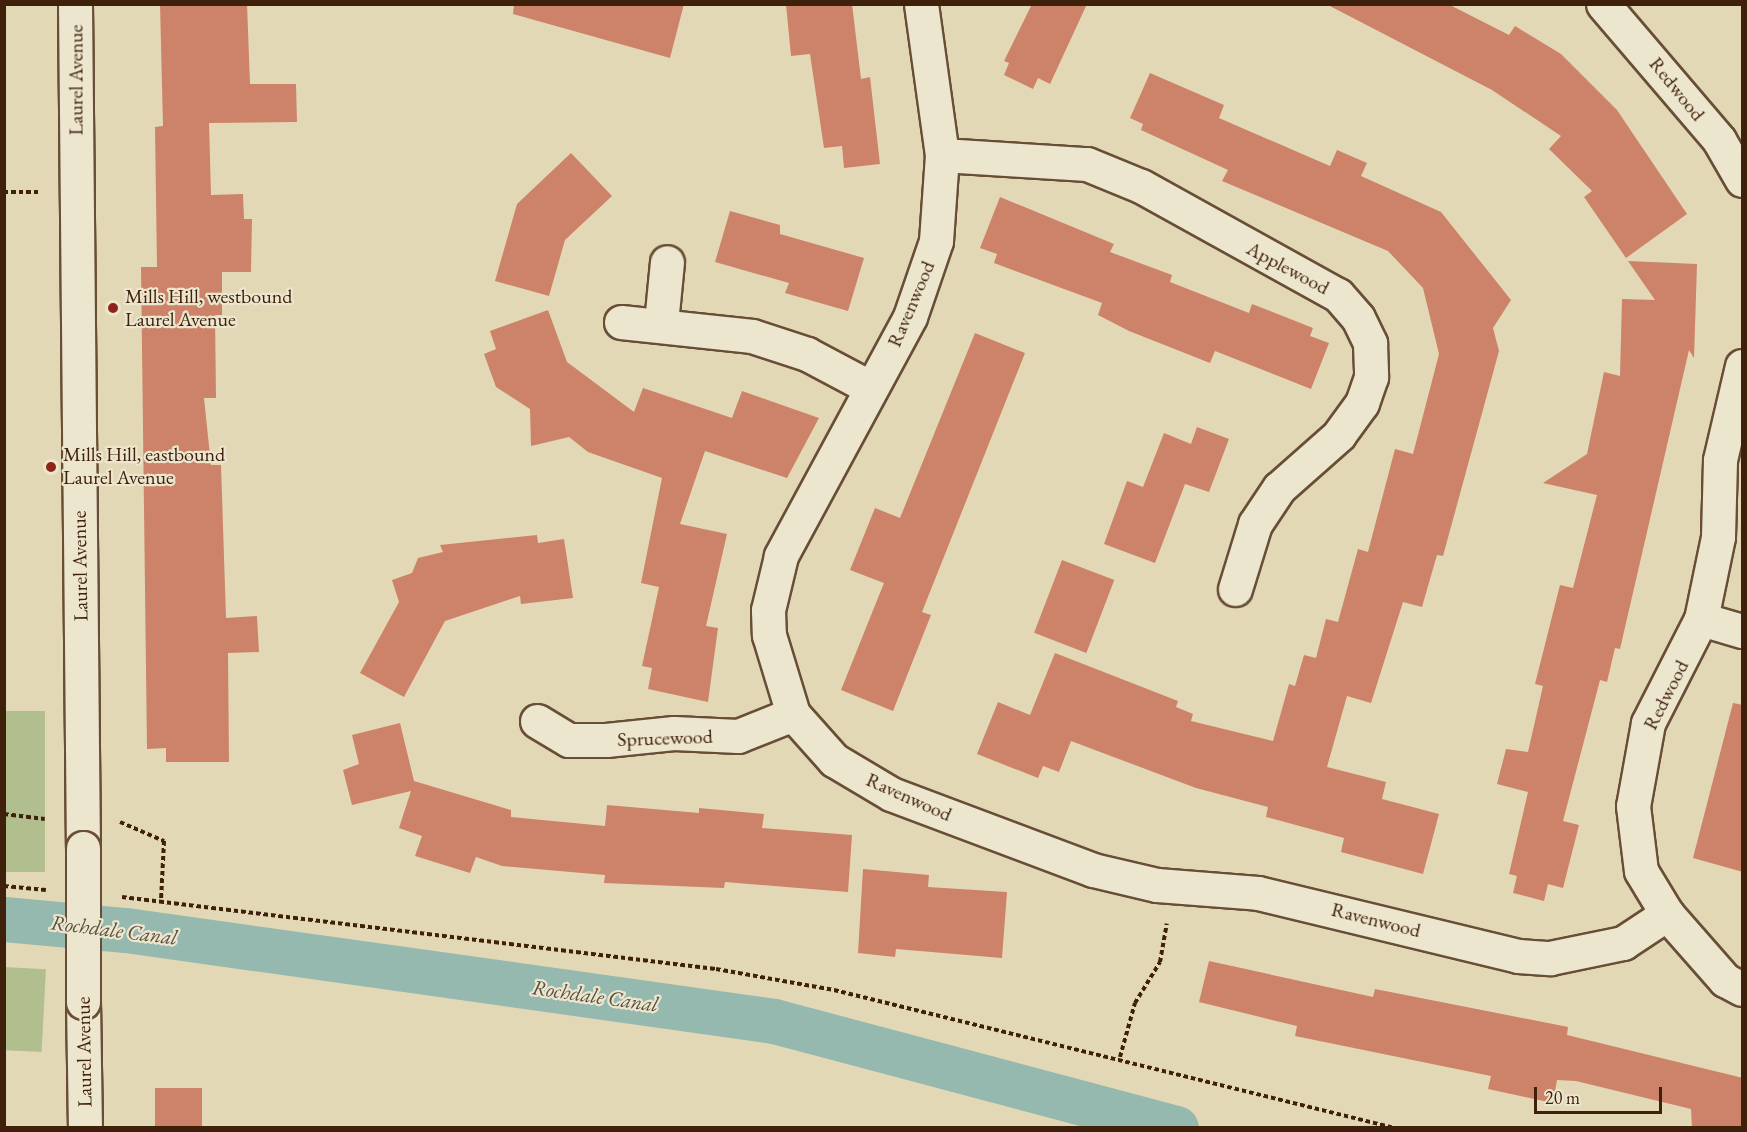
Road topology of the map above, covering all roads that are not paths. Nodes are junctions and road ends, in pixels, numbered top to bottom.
1 (75, 4) edge
2 (921, 4) edge
3 (1603, 4) edge
4 (942, 155) junction
5 (1743, 180) edge
6 (667, 262) dead end
7 (621, 322) dead end
8 (661, 323) junction
9 (1743, 366) edge
10 (871, 388) junction
11 (1235, 589) dead end
12 (1701, 619) junction
13 (1743, 631) edge
14 (793, 714) junction
15 (537, 721) dead end
16 (1667, 914) junction
17 (1743, 989) edge
18 (85, 1128) edge

1 - 18 street, Laurel Avenue, bridge
2 - 4 street, Ravenwood
3 - 5 street, Redwood
4 - 10 street, Ravenwood
4 - 11 street, Applewood
6 - 8 street
7 - 8 street
8 - 10 street
9 - 12 street, Redwood
10 - 14 street, Ravenwood
12 - 13 street
12 - 16 street, Redwood
14 - 15 street, Sprucewood
14 - 16 street, Ravenwood
16 - 17 street, Redwood

